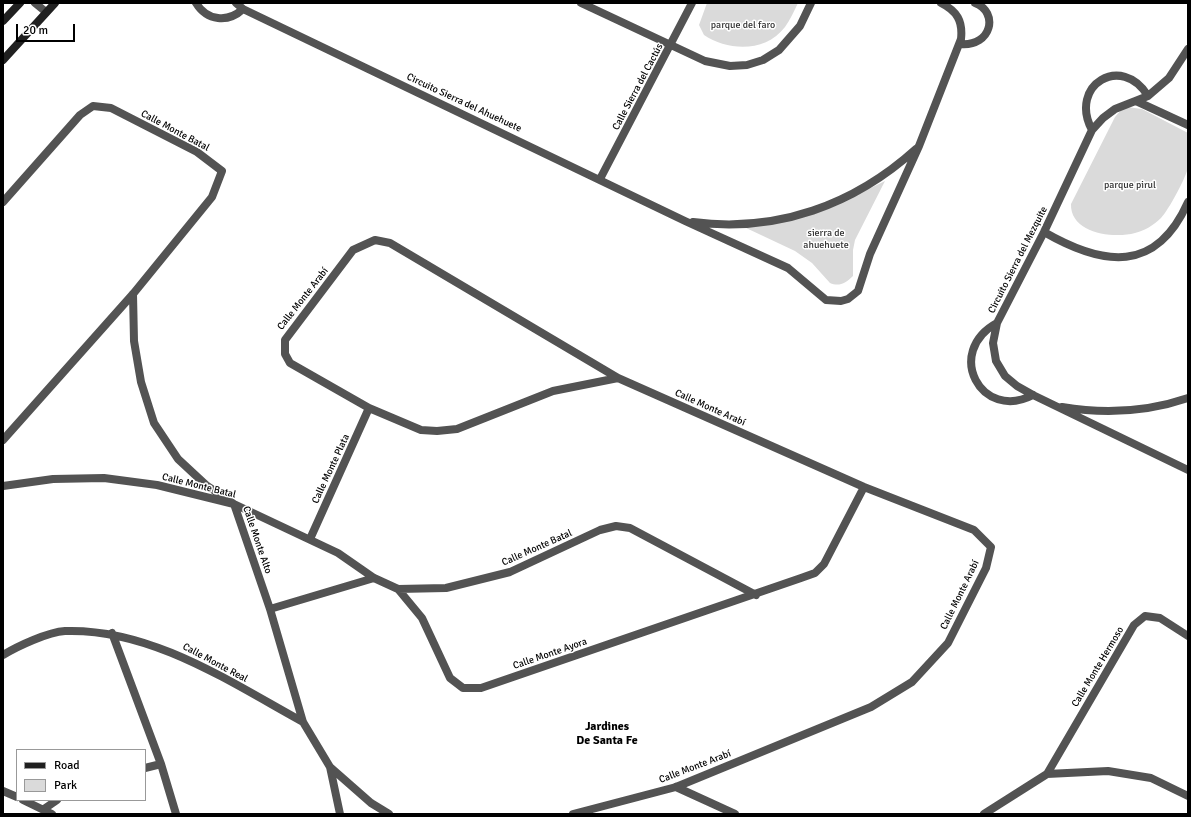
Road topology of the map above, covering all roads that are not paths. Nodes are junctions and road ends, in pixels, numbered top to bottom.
1 (20, 3) edge
2 (36, 3) edge
3 (55, 3) edge
4 (196, 3) edge
5 (236, 3) edge
6 (581, 3) edge
7 (692, 3) edge
8 (811, 3) edge
9 (941, 3) edge
10 (958, 3) edge
11 (975, 3) edge
12 (951, 8) junction
13 (243, 9) junction
14 (46, 12) junction
15 (3, 21) edge
16 (671, 44) junction
17 (960, 44) junction
18 (1188, 49) edge
19 (3, 60) edge
20 (1148, 96) junction
21 (1136, 101) junction
22 (1188, 123) edge
23 (1092, 130) junction
24 (919, 146) junction
25 (600, 179) junction
26 (3, 202) edge
27 (1188, 202) edge
28 (685, 221) junction
29 (1044, 232) junction
30 (133, 294) junction
31 (997, 323) junction
32 (618, 378) junction
33 (1033, 395) junction
34 (1188, 398) edge
35 (1052, 405) junction
36 (369, 408) junction
37 (3, 440) edge
38 (1188, 470) edge
39 (3, 486) edge
40 (864, 487) junction
41 (234, 504) junction
42 (310, 539) junction
43 (374, 578) junction
44 (398, 589) junction
45 (756, 595) junction
46 (270, 609) junction
47 (112, 633) junction
48 (1188, 636) edge
49 (3, 655) edge
50 (304, 722) junction
51 (160, 764) junction
52 (330, 767) junction
53 (146, 768) edge
54 (1047, 774) junction
55 (676, 787) junction
56 (3, 791) edge
57 (1188, 796) edge
58 (16, 797) edge
59 (25, 801) edge
60 (56, 801) edge
61 (44, 809) junction
62 (52, 814) edge
63 (176, 814) edge
64 (340, 814) edge
65 (388, 814) edge
66 (572, 814) edge
67 (735, 814) edge
68 (984, 814) edge

1 - 15 street
2 - 14 street
3 - 14 street
4 - 13 street
5 - 13 street, Circuito Sierra del Ahuehuete
6 - 16 street
7 - 16 street, Calle Sierra del Cactús
8 - 16 street
9 - 12 street
10 - 12 street
11 - 17 street
12 - 17 street, Circuito Sierra del Ahuehuete
13 - 25 street, Circuito Sierra del Ahuehuete
14 - 19 street
16 - 25 street, Calle Sierra del Cactús
17 - 24 street, Circuito Sierra del Ahuehuete
18 - 20 street, Circuito Sierra del Mezquite
20 - 21 street, Circuito Sierra del Mezquite
20 - 23 street
21 - 22 street
21 - 23 street, Circuito Sierra del Mezquite
23 - 29 street, Circuito Sierra del Mezquite
24 - 28 street, Circuito Sierra del Ahuehuete
24 - 28 street, Circuito Sierra del Ahuehuete
25 - 28 street, Circuito Sierra del Ahuehuete
26 - 30 street, Calle Monte Batal
27 - 29 street
29 - 31 street, Circuito Sierra del Mezquite
30 - 37 street, Calle Monte Batal
30 - 41 street, Calle Monte Alto
31 - 33 street, Circuito Sierra del Mezquite
31 - 33 street
32 - 36 street, Calle Monte Arabí
32 - 36 street, Calle Monte Arabí
32 - 40 street, Calle Monte Arabí
33 - 35 street, Circuito Sierra del Mezquite
34 - 35 street
35 - 38 street, Circuito Sierra del Mezquite
36 - 42 street, Calle Monte Plata
39 - 41 street, Calle Monte Batal
40 - 45 street
40 - 55 street, Calle Monte Arabí
41 - 42 street, Calle Monte Batal
41 - 46 street, Calle Monte Alto
42 - 43 street, Calle Monte Batal
43 - 44 street, Calle Monte Batal
43 - 46 street
44 - 45 street, Calle Monte Batal
44 - 45 street, Calle Monte Ayora
46 - 50 street, Calle Monte Alto
47 - 49 street, Calle Monte Real
47 - 50 street, Calle Monte Real
47 - 51 street
48 - 54 street, Calle Monte Hermoso
50 - 52 street, Calle Monte Alto
51 - 53 street
51 - 63 street
52 - 64 street, Calle Monte Alto
52 - 65 street
54 - 57 street, Calle Monte Hermoso
54 - 68 street, Calle Monte Hermoso
55 - 66 street, Calle Monte Arabí
55 - 67 street
56 - 58 street
59 - 61 street
60 - 61 street
61 - 62 street

